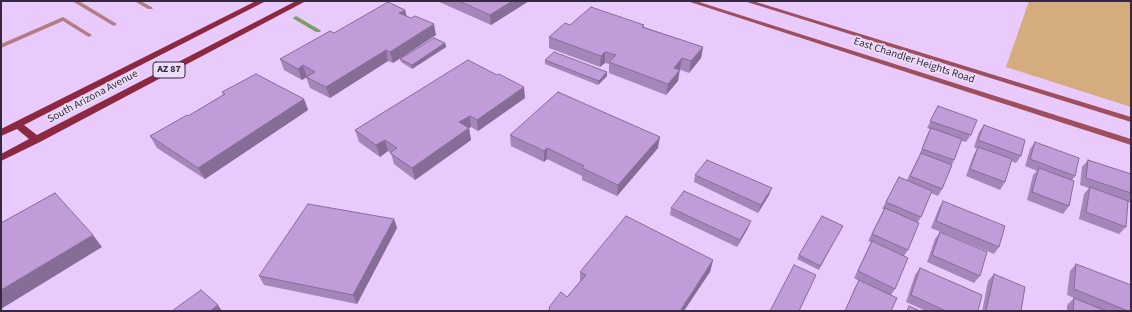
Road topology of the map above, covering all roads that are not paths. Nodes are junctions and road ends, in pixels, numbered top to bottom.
1 (75, 1) edge
2 (136, 1) edge
3 (262, 1) edge
4 (302, 1) edge
5 (690, 1) edge
6 (747, 1) edge
7 (150, 8) dead end
8 (114, 24) dead end
9 (89, 35) dead end
10 (1, 46) edge
11 (1131, 120) edge
12 (18, 125) junction
13 (1, 133) edge
14 (37, 140) junction
15 (1131, 142) edge
16 (1, 158) edge

1 - 8 lane
2 - 7 lane
3 - 12 main road, South Arizona Avenue / AZ 87
4 - 14 main road, South Arizona Avenue / AZ 87
5 - 15 main road, East Chandler Heights Road
6 - 11 main road, East Chandler Heights Road
9 - 10 lane
12 - 13 main road, South Arizona Avenue / AZ 87
12 - 14 main road
14 - 16 main road, South Arizona Avenue / AZ 87

